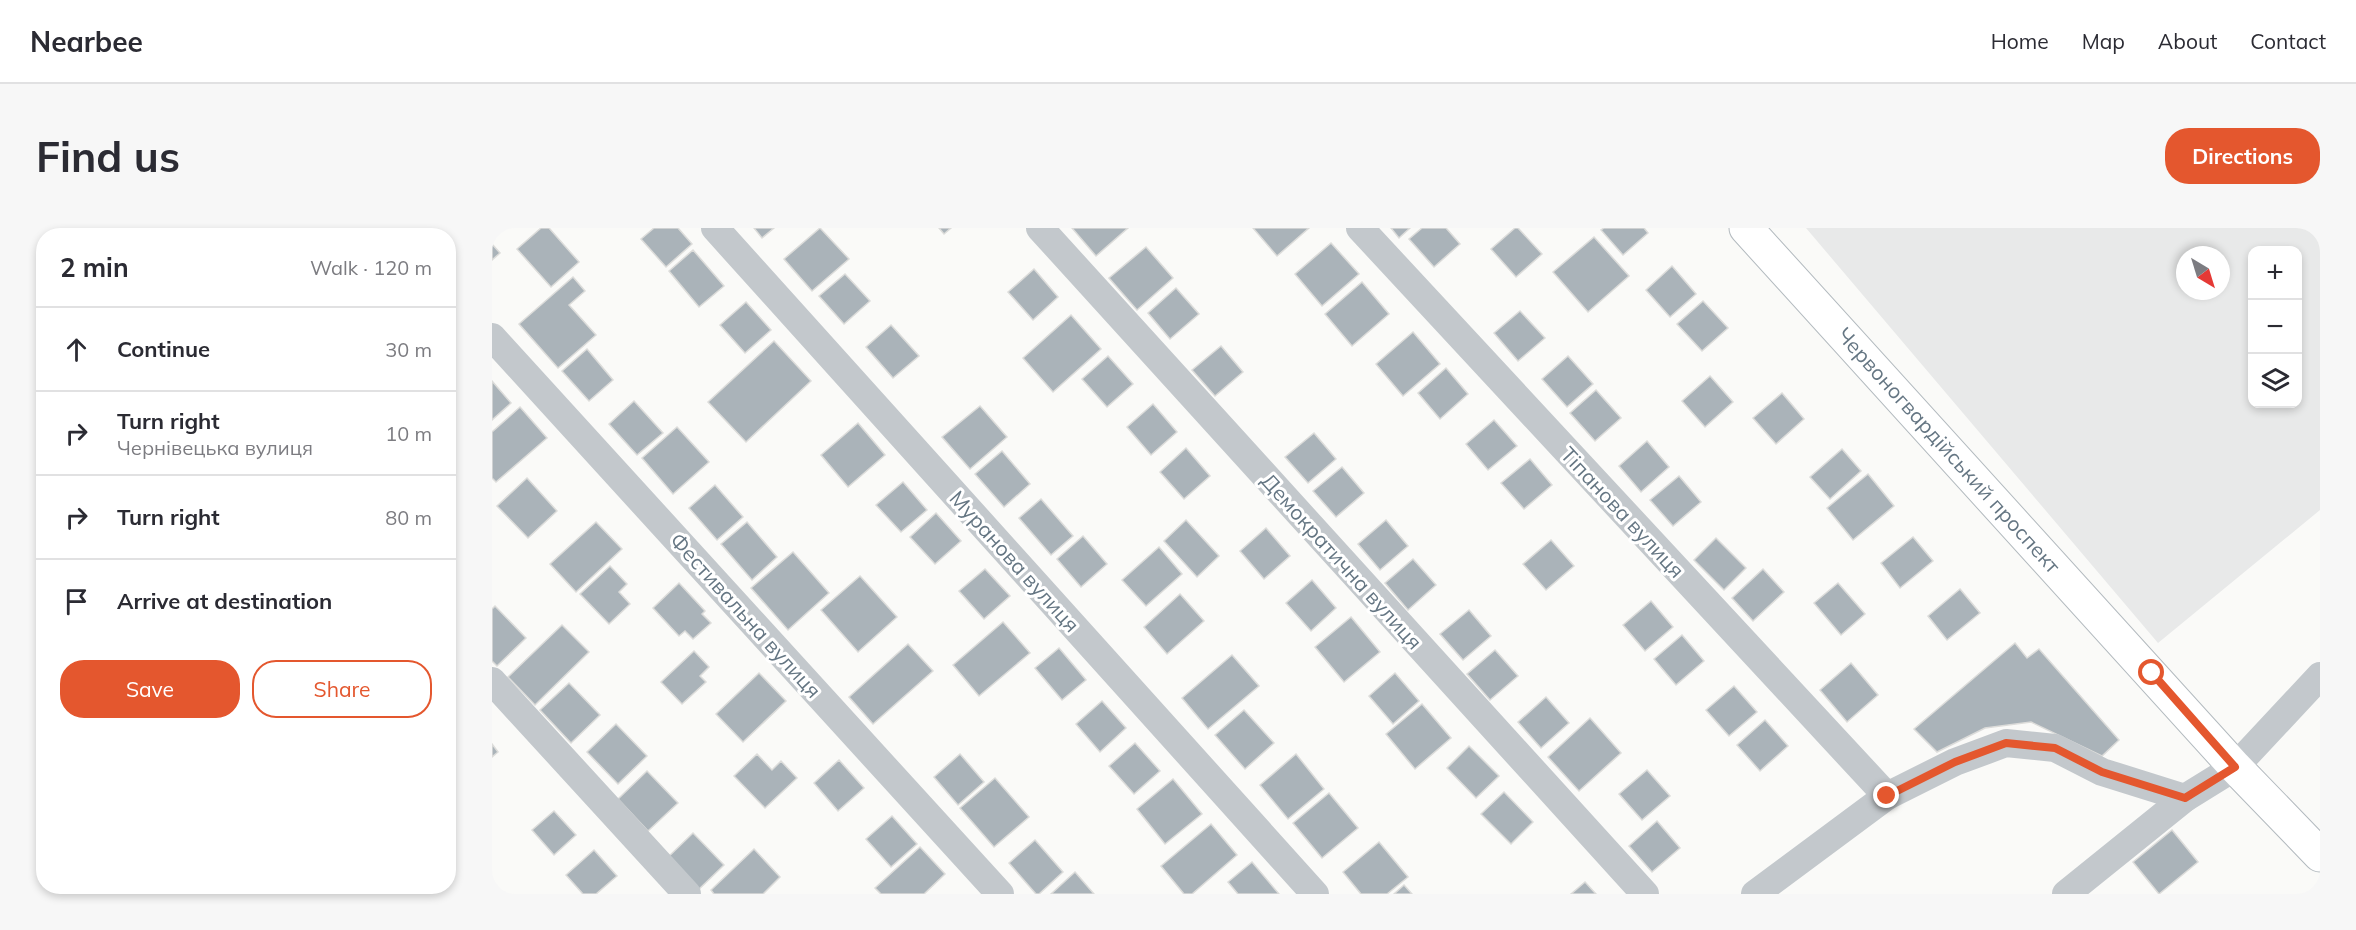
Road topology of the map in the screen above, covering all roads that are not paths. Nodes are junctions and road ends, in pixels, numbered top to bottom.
1 (715, 228) edge
2 (1040, 228) edge
3 (1360, 228) edge
4 (1746, 228) edge
5 (492, 336) edge
6 (2320, 676) edge
7 (492, 681) edge
8 (2235, 767) junction
9 (1887, 796) junction
10 (2185, 798) junction
11 (2320, 855) edge
12 (687, 894) edge
13 (1000, 894) edge
14 (1315, 894) edge
15 (1645, 894) edge
16 (1755, 894) edge
17 (2066, 894) edge

1 - 14 street, Муранова вулиця
2 - 15 street, Демократична вулиця
3 - 9 street, Тіпанова вулиця
4 - 8 main road, Червоногвардійський проспект
5 - 13 street, Фестивальна вулиця
6 - 8 street
7 - 12 street
8 - 10 street
8 - 11 main road, Червоногвардійський проспект
9 - 10 street
9 - 16 street
10 - 17 street

